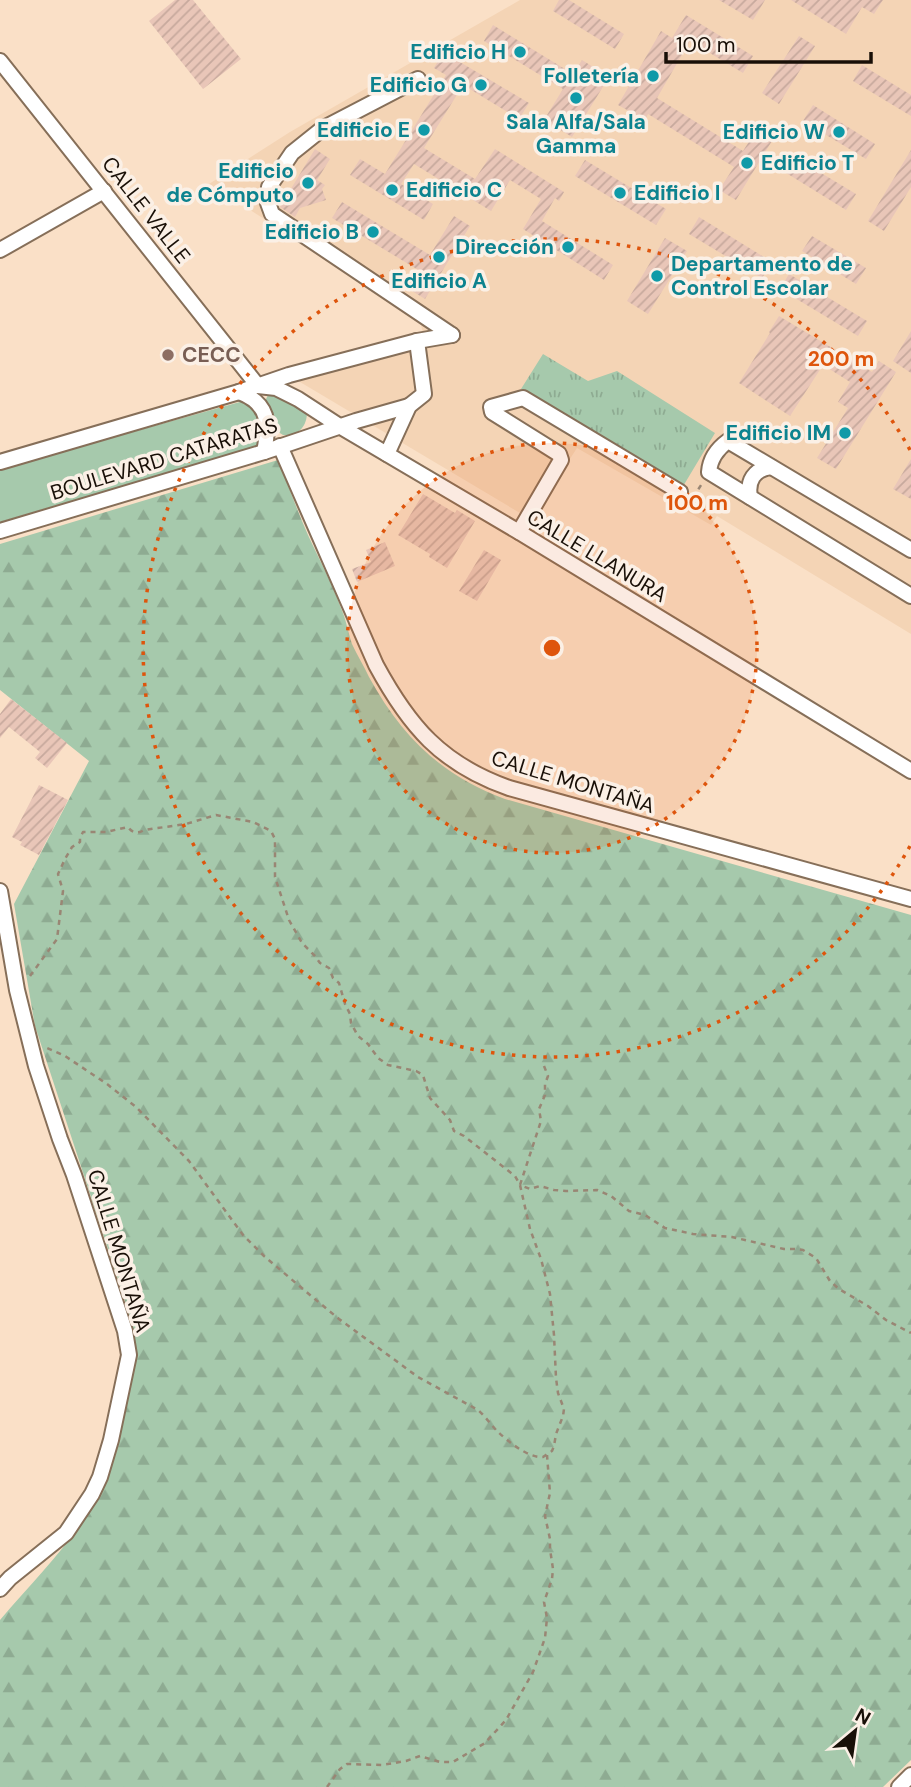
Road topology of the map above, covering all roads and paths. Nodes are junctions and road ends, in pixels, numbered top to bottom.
1 (0, 61) edge
2 (418, 79) dead end
3 (103, 191) junction
4 (0, 250) edge
5 (417, 341) junction
6 (258, 386) junction
7 (239, 392) junction
8 (409, 407) junction
9 (341, 427) junction
10 (281, 446) junction
11 (264, 452) junction
12 (387, 454) junction
13 (0, 462) edge
14 (771, 467) junction
15 (709, 472) junction
16 (680, 492) joint
17 (750, 497) junction
18 (0, 531) edge
19 (519, 532) junction
20 (911, 550) edge
21 (911, 596) edge
22 (911, 771) edge
23 (0, 891) edge
24 (911, 899) edge
25 (28, 978) dead end
26 (41, 1045) dead end
27 (544, 1066) dead end
28 (520, 1185) junction
29 (911, 1334) edge
30 (547, 1455) junction
31 (0, 1589) edge
32 (911, 1776) edge
33 (327, 1787) edge
34 (899, 1787) edge

1 - 3 street, CALLE VALLE
2 - 5 street, BOULEVARD CATARATAS
3 - 4 street
3 - 6 street, CALLE VALLE
5 - 6 street, BOULEVARD CATARATAS
5 - 8 street
6 - 7 street, BOULEVARD CATARATAS
6 - 9 street, CALLE LLANURA
7 - 11 street
7 - 13 street, BOULEVARD CATARATAS
8 - 9 street, BOULEVARD CATARATAS
8 - 12 street
9 - 10 street, BOULEVARD CATARATAS
9 - 12 street, CALLE LLANURA
10 - 11 street, BOULEVARD CATARATAS
10 - 24 street, CALLE MONTAÑA
11 - 18 street, BOULEVARD CATARATAS
12 - 19 street, CALLE LLANURA
14 - 15 street
14 - 17 street
14 - 20 street
15 - 16 path
15 - 17 street
16 - 19 street
17 - 21 street
19 - 22 street, CALLE LLANURA
23 - 31 street, CALLE MONTAÑA
25 - 28 path
26 - 30 path
27 - 28 path
28 - 29 path
28 - 30 path
30 - 33 path
32 - 34 street

